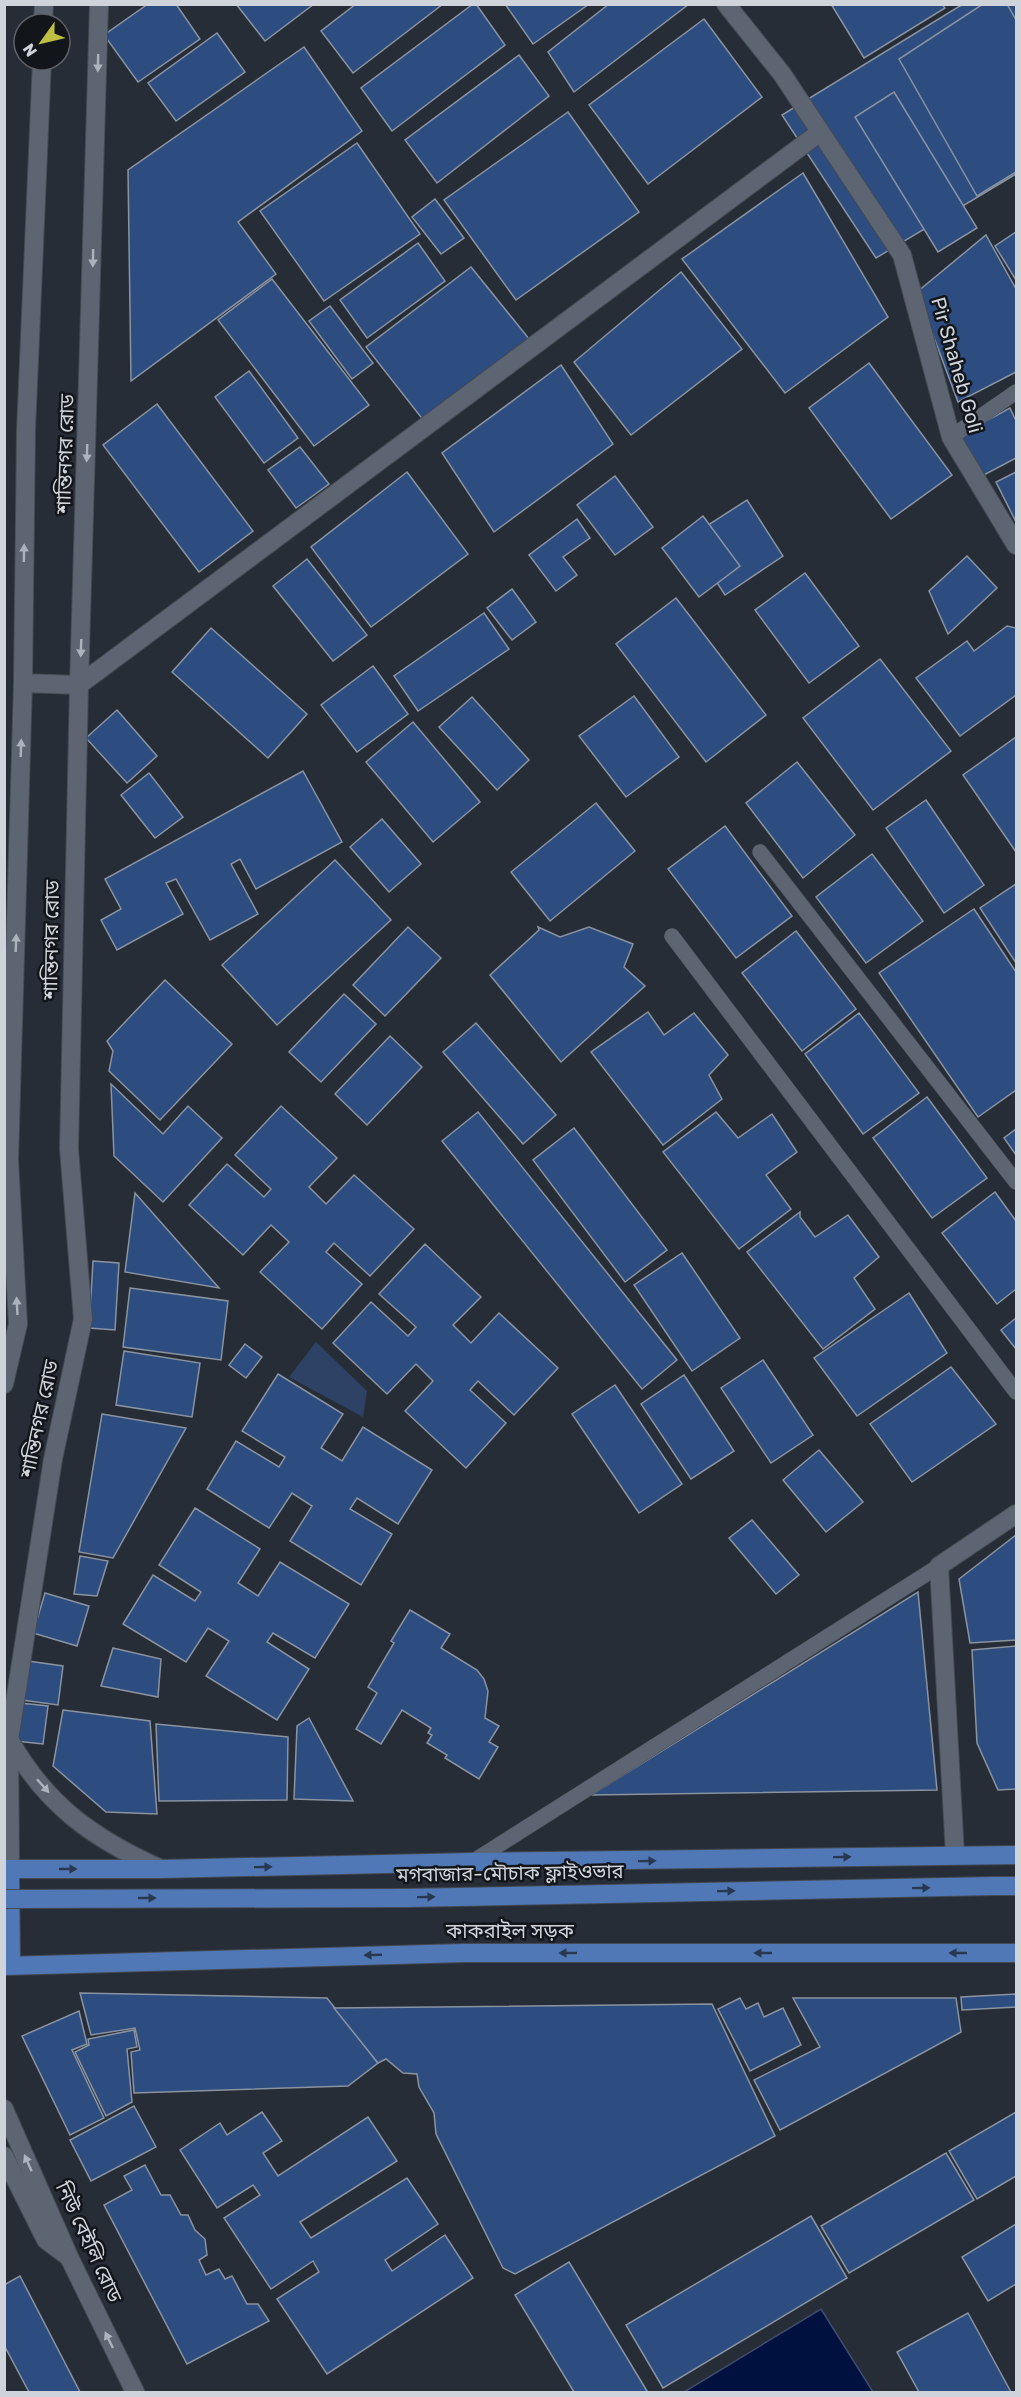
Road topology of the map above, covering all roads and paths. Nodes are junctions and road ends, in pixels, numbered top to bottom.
1 (99, 4) edge
2 (726, 4) edge
3 (41, 72) edge
4 (819, 133) junction
5 (1017, 392) edge
6 (951, 437) junction
7 (1017, 545) edge
8 (23, 683) junction
9 (79, 686) junction
10 (760, 852) dead end
11 (672, 936) dead end
12 (10, 987) edge
13 (1017, 1182) edge
14 (4, 1384) edge
15 (1017, 1392) edge
16 (1017, 1514) edge
17 (939, 1566) junction
18 (9, 1740) junction
19 (955, 1855) junction
20 (1017, 1856) edge
21 (472, 1862) junction
22 (7, 1869) edge
23 (161, 1869) junction
24 (1017, 1886) edge
25 (4, 1899) edge
26 (1017, 1953) edge
27 (8, 1966) edge
28 (4, 2109) edge
29 (4, 2156) edge
30 (70, 2259) junction
31 (135, 2392) edge

1 -> 9 main road, শান্তিনগর রোড
2 - 4 main road, Pir Shaheb Goli
8 -> 3 main road, শান্তিনগর রোড
4 - 6 main road, Pir Shaheb Goli
4 - 9 main road
5 - 6 lane
6 - 7 main road, Pir Shaheb Goli
8 - 9 main road
12 -> 8 main road, শান্তিনগর রোড
9 - 18 main road, শান্তিনগর রোড
10 - 13 lane
11 - 15 lane
14 -> 12 main road, শান্তিনগর রোড
16 - 17 main road
17 - 19 main road
17 - 21 lane
18 - 22 main road, শান্তিনগর রোড
18 -> 23 main road
19 - 20 main road
21 -> 19 main road
23 -> 21 main road
22 -> 23 main road
22 - 27 main road
25 -> 24 main road, মগবাজার-মৌচাক ফ্লাইওভার, bridge
26 -> 27 main road, কাকরাইল সড়ক
30 -> 28 main road, নিউ বেইলি রোড
29 - 30 main road
31 -> 30 main road, নিউ বেইলি রোড

